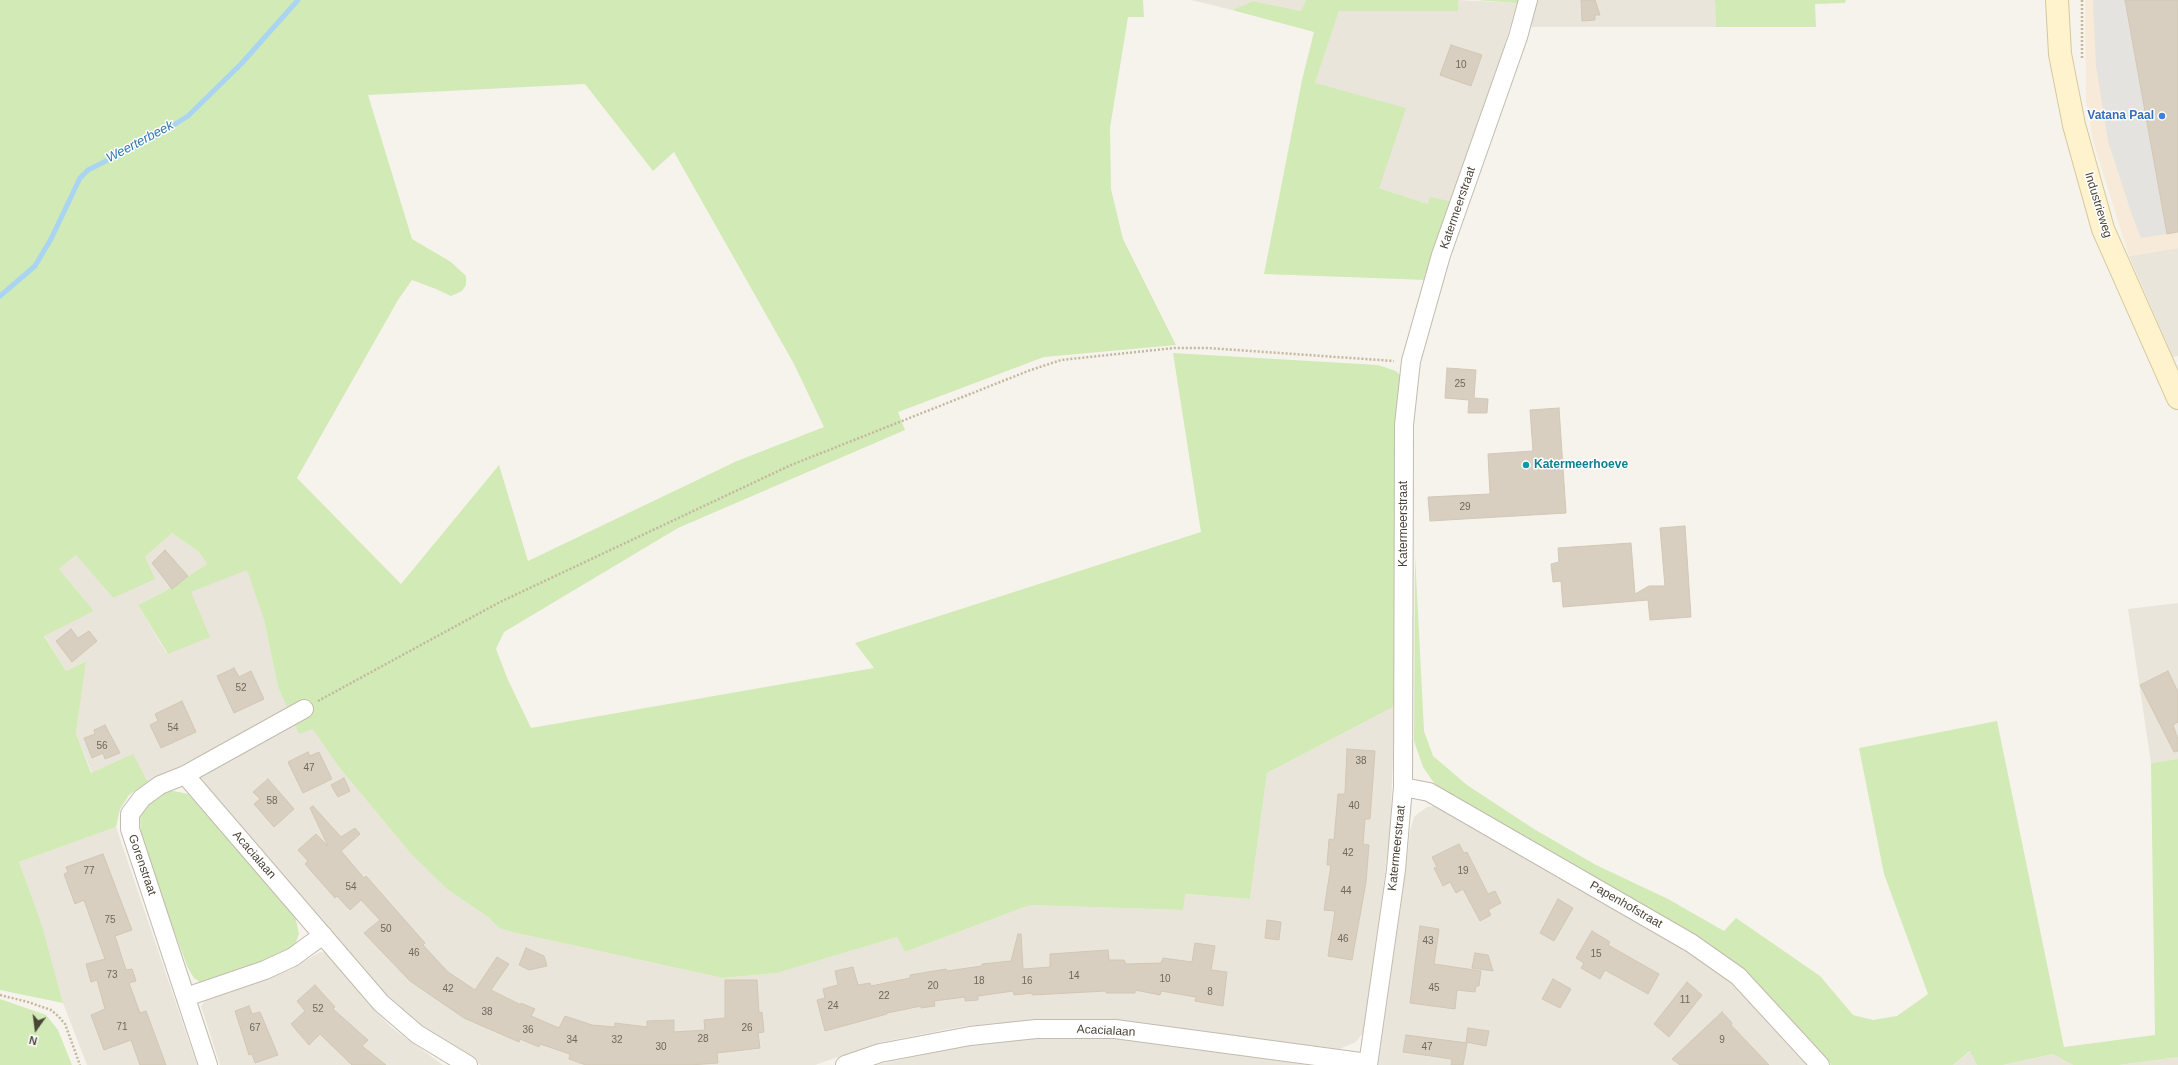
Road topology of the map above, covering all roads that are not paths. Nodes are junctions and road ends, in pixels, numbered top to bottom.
1 (1528, 0) edge
2 (2057, 0) edge
3 (2178, 398) edge
4 (304, 709) road end
5 (185, 775) junction
6 (1404, 788) junction
7 (323, 935) junction
8 (186, 997) junction
9 (1368, 1064) edge
10 (208, 1065) edge
11 (468, 1065) edge
12 (845, 1065) edge
13 (1820, 1065) edge

1 - 6 street, Katermeerstraat
2 - 3 main road, Industrieweg
4 - 5 street, Gorenstraat
5 - 7 street, Acacialaan
5 - 8 street, Gorenstraat
6 - 9 street, Katermeerstraat
6 - 13 street, Papenhofstraat
7 - 8 street
7 - 11 street, Acacialaan
8 - 10 street, Gorenstraat
9 - 12 street, Acacialaan

